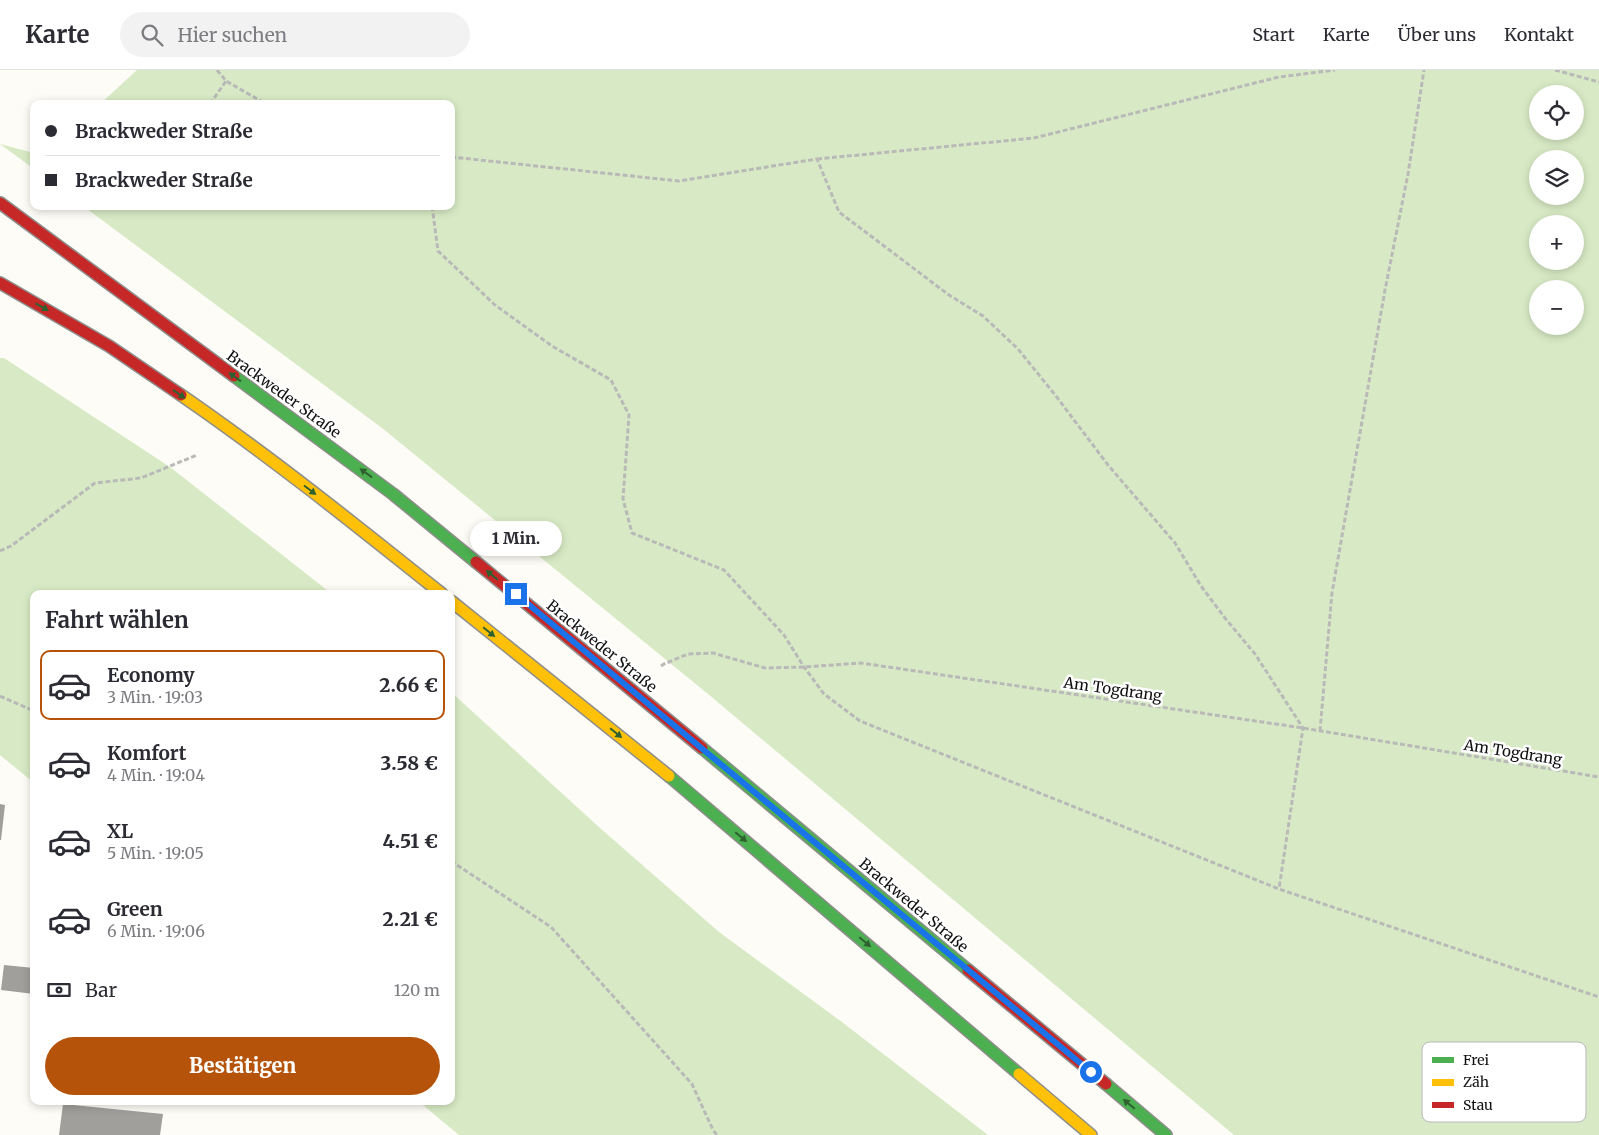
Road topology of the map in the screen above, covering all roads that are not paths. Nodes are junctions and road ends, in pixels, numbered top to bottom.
1 (0, 203) edge
2 (0, 283) edge
3 (437, 590) edge
4 (455, 604) edge
5 (1091, 1135) edge
6 (1166, 1135) edge

6 -> 1 main road, Brackweder Straße
2 -> 3 main road
4 -> 5 main road

